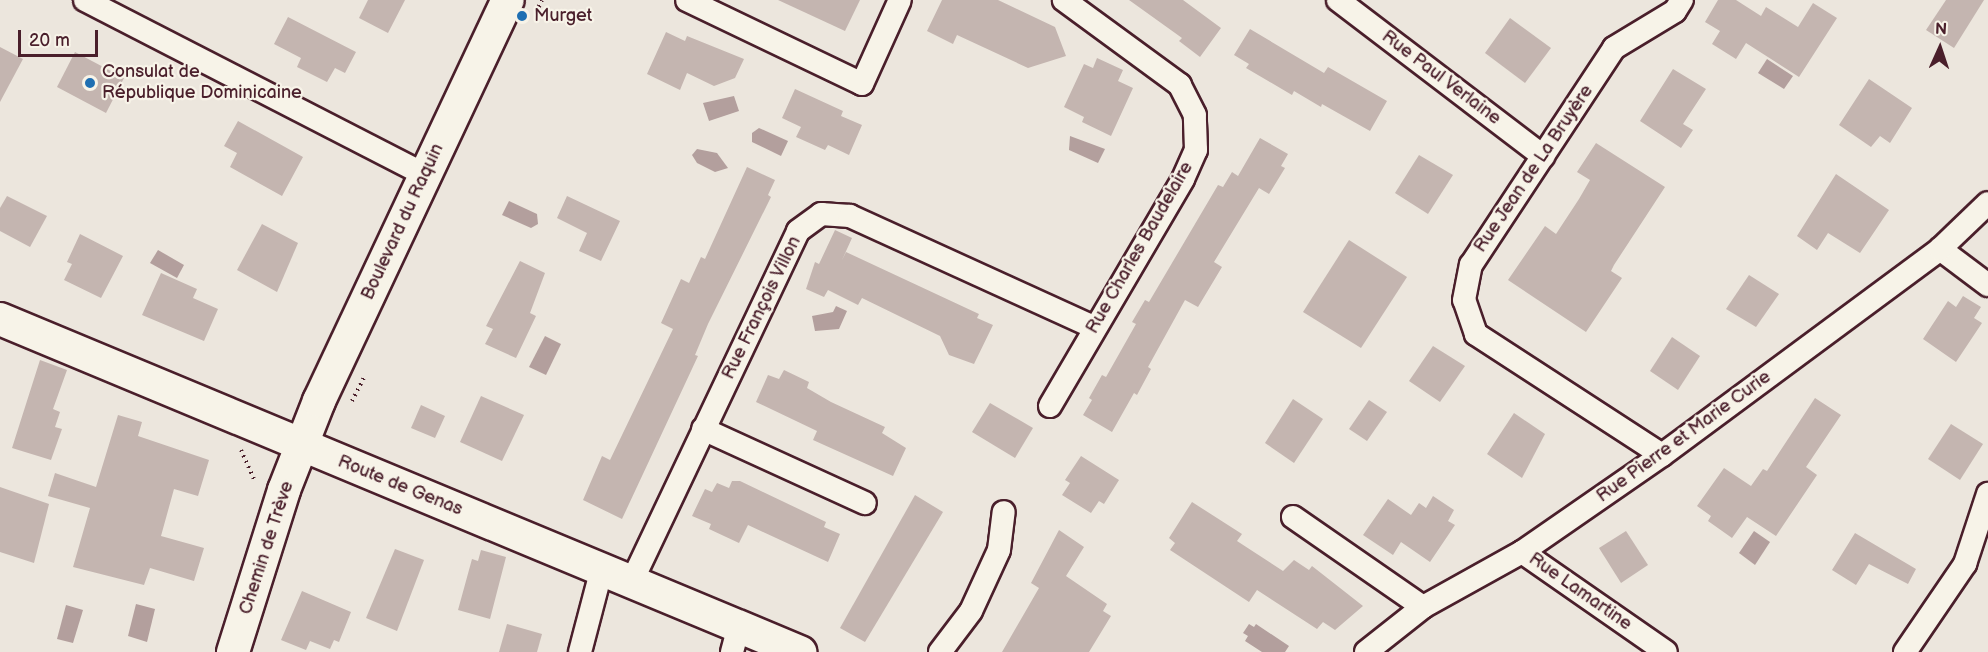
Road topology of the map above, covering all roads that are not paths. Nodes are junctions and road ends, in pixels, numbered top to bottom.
1 (85, 0) edge
2 (508, 0) edge
3 (687, 0) edge
4 (900, 0) edge
5 (1064, 0) edge
6 (1338, 0) edge
7 (1682, 0) edge
8 (1543, 156) junction
9 (426, 175) junction
10 (1988, 203) edge
11 (1940, 249) junction
12 (1988, 285) edge
13 (0, 319) edge
14 (1094, 327) junction
15 (1050, 406) dead end
16 (703, 429) junction
17 (302, 445) junction
18 (1662, 455) junction
19 (1988, 494) edge
20 (865, 503) dead end
21 (1004, 512) dead end
22 (1293, 518) dead end
23 (1522, 552) junction
24 (602, 568) junction
25 (632, 581) junction
26 (1423, 607) junction
27 (735, 639) edge
28 (233, 652) edge
29 (580, 652) edge
30 (800, 652) edge
31 (940, 652) edge
32 (1366, 652) edge
33 (1666, 652) edge
34 (1905, 652) edge

1 - 9 street
2 - 9 street, Boulevard du Raquin
3 - 4 street
5 - 14 street, Rue Charles Baudelaire
6 - 8 street, Rue Paul Verlaine
7 - 8 street, Rue Jean de La Bruyère
8 - 18 street, Rue Jean de La Bruyère
9 - 17 street, Boulevard du Raquin
10 - 11 street, Rue Pierre et Marie Curie
11 - 12 street
11 - 18 street, Rue Pierre et Marie Curie
13 - 17 street, Route de Genas
14 - 15 street, Rue Charles Baudelaire
14 - 16 street, Rue François Villon
16 - 20 street
16 - 25 street, Rue François Villon
17 - 24 street, Route de Genas
17 - 28 street, Chemin de Trève
18 - 23 street, Rue Pierre et Marie Curie
19 - 34 street
21 - 31 street
22 - 26 street
23 - 26 street, Rue Pierre et Marie Curie
23 - 33 street, Rue Lamartine
24 - 25 street, Route de Genas
24 - 29 street
25 - 27 street, Route de Genas
26 - 32 street, Rue Pierre et Marie Curie
27 - 30 street, Route de Genas

